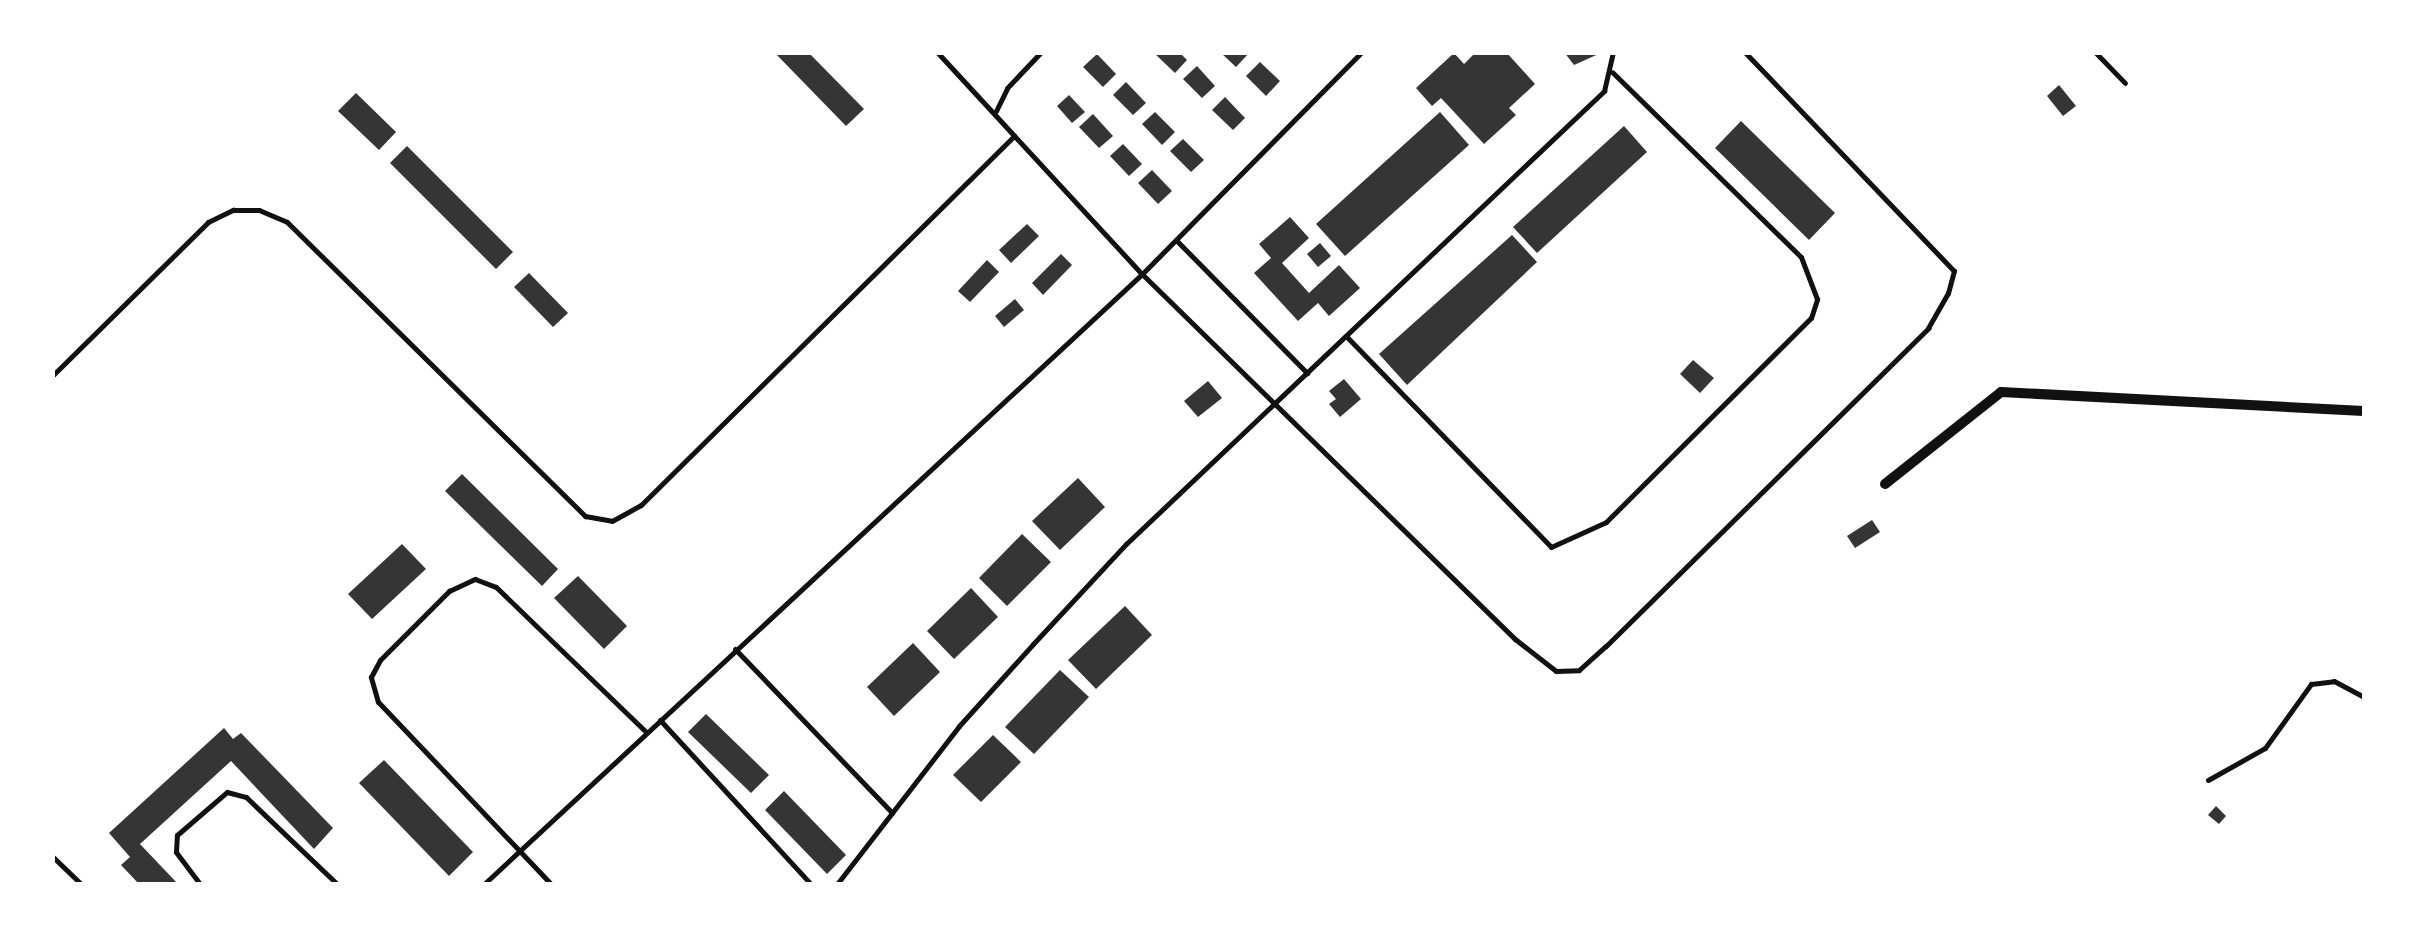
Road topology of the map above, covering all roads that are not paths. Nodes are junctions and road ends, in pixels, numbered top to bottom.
1 (938, 52) edge
2 (1041, 52) edge
3 (1362, 52) edge
4 (1613, 52) edge
5 (1745, 52) edge
6 (2094, 52) edge
7 (1612, 72) junction
8 (2125, 83) dead end
9 (996, 111) junction
10 (1014, 136) junction
11 (1176, 240) junction
12 (1142, 274) junction
13 (1346, 336) junction
14 (1307, 373) junction
15 (52, 376) edge
16 (1274, 404) junction
17 (2364, 411) edge
18 (1886, 484) dead end
19 (735, 649) junction
20 (2364, 697) edge
21 (660, 720) junction
22 (646, 732) junction
23 (2208, 780) dead end
24 (892, 813) junction
25 (519, 852) junction
26 (52, 856) edge
27 (72, 876) junction
28 (63, 884) edge
29 (81, 884) edge
30 (200, 884) edge
31 (334, 884) edge
32 (484, 884) edge
33 (551, 884) edge
34 (811, 884) edge
35 (837, 884) edge

1 - 9 lane
2 - 9 lane
3 - 11 lane
4 - 7 lane
5 - 16 lane
6 - 8 lane
7 - 13 lane
7 - 13 lane
9 - 10 lane
10 - 12 lane
10 - 15 lane
11 - 12 lane
11 - 14 lane
12 - 16 lane
12 - 19 lane
13 - 14 lane
14 - 16 lane
16 - 24 lane
17 - 18 street
19 - 21 lane
19 - 24 lane
20 - 23 lane
21 - 22 lane
21 - 34 lane
22 - 25 lane
22 - 25 lane
24 - 35 lane
25 - 32 lane
25 - 33 lane
26 - 27 lane
27 - 28 lane
27 - 29 lane
30 - 31 lane

